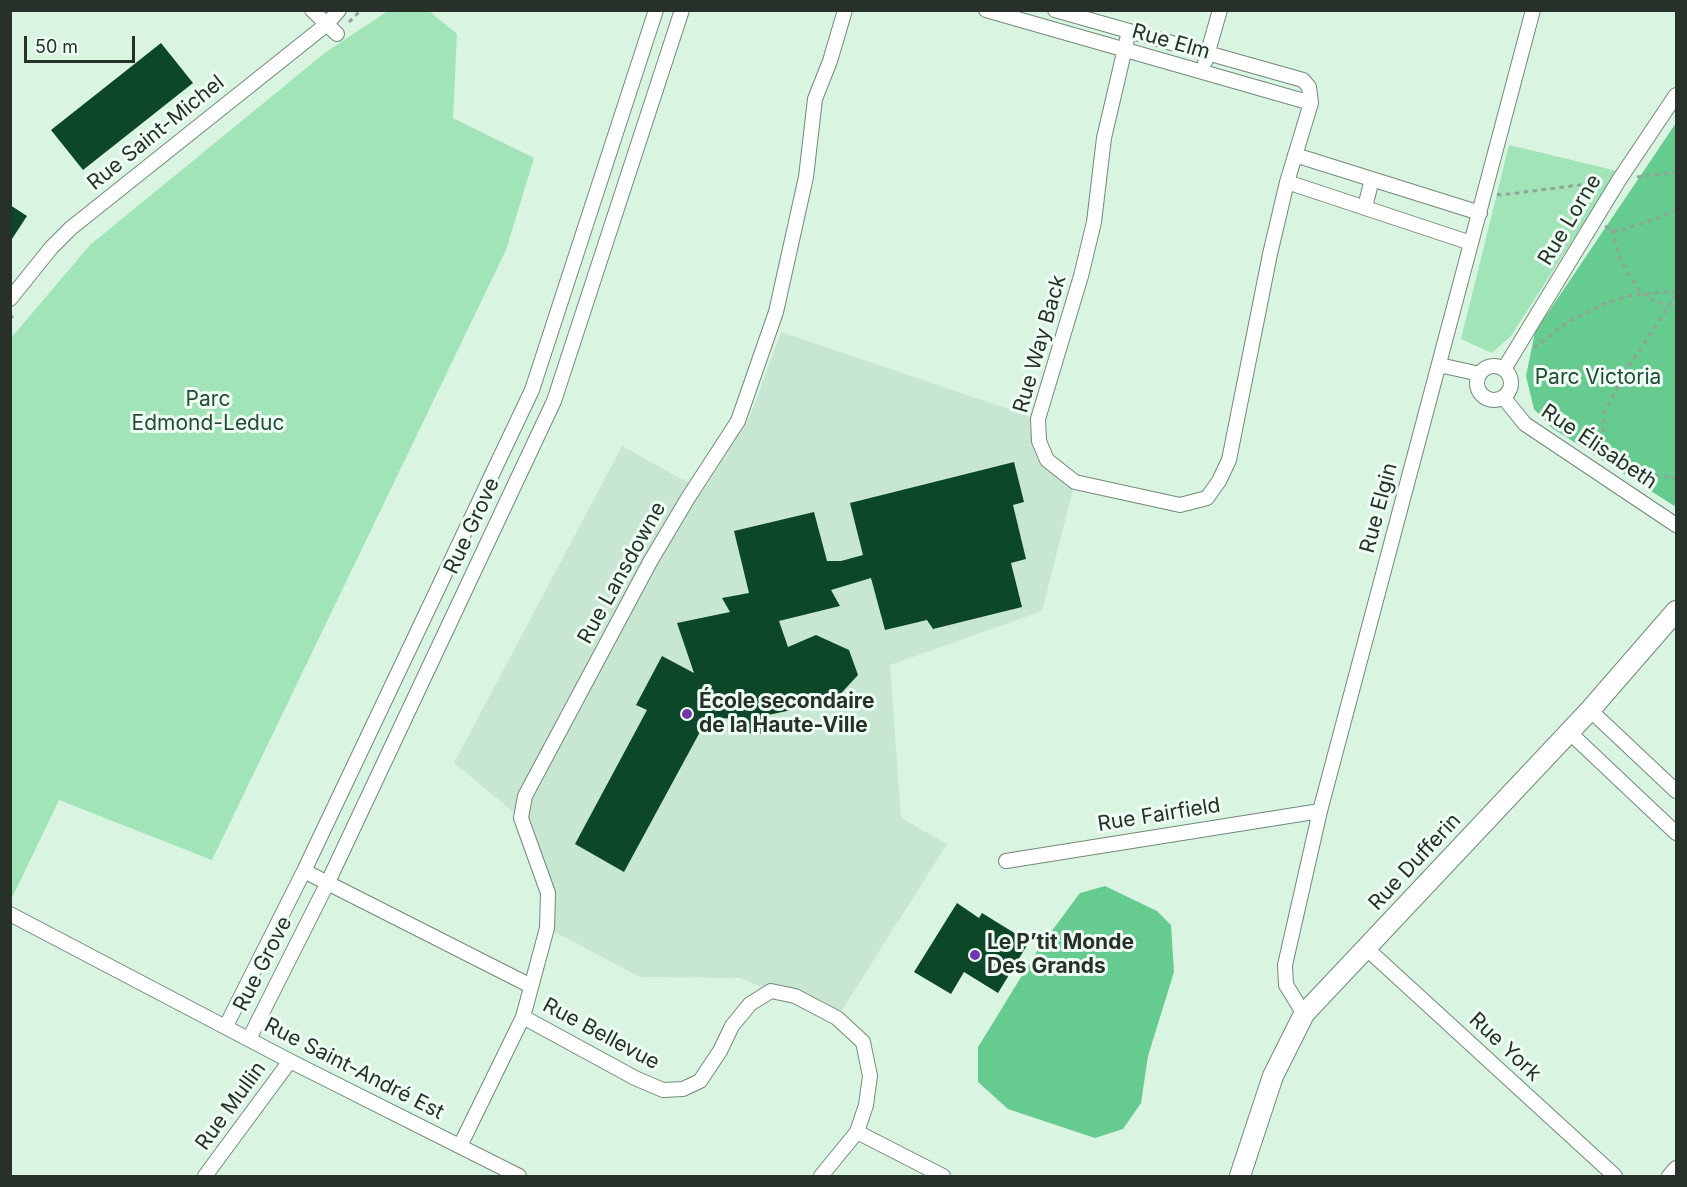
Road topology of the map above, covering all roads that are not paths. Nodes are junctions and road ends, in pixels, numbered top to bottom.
1 (312, 10) edge
2 (339, 10) edge
3 (656, 10) edge
4 (682, 10) edge
5 (845, 10) edge
6 (986, 10) edge
7 (1055, 10) edge
8 (1220, 10) edge
9 (1533, 10) edge
10 (1021, 16) edge
11 (332, 29) junction
12 (1130, 31) junction
13 (1124, 50) junction
14 (1208, 54) junction
15 (1202, 73) junction
16 (1677, 95) edge
17 (1311, 103) junction
18 (1295, 155) junction
19 (1372, 179) junction
20 (1287, 182) junction
21 (1365, 207) junction
22 (1480, 213) junction
23 (1472, 243) junction
24 (10, 299) edge
25 (1439, 365) junction
26 (1504, 369) junction
27 (1480, 374) junction
28 (1503, 397) junction
29 (1677, 525) edge
30 (1677, 611) edge
31 (1590, 710) junction
32 (1569, 732) junction
33 (1677, 791) edge
34 (1320, 811) junction
35 (1677, 832) edge
36 (1006, 861) dead end
37 (304, 871) junction
38 (328, 882) junction
39 (10, 914) edge
40 (1366, 948) junction
41 (531, 986) junction
42 (1304, 1014) junction
43 (523, 1017) junction
44 (226, 1026) junction
45 (249, 1039) junction
46 (290, 1061) junction
47 (857, 1132) junction
48 (460, 1146) junction
49 (1677, 1168) edge
50 (205, 1176) edge
51 (519, 1176) edge
52 (821, 1176) edge
53 (943, 1176) edge
54 (1240, 1176) edge
55 (1615, 1176) edge
56 (1669, 1176) edge

1 - 11 street
2 - 11 street, Rue Saint-Michel
3 - 37 street, Rue Grove
4 - 38 street, Rue Grove
5 - 41 street, Rue Lansdowne
6 - 10 street, Rue Elm
7 - 12 street, Rue Elm
8 - 14 street
9 - 22 street, Rue Elgin
10 - 13 street, Rue Elm
11 - 24 street, Rue Saint-Michel
12 - 13 street, Rue Way Back
12 - 14 street, Rue Elm
13 - 15 street, Rue Elm
13 - 20 street, Rue Way Back
14 - 15 street
14 - 17 street, Rue Elm
15 - 17 street, Rue Elm
16 - 26 street, Rue Lorne
17 - 18 street
18 - 19 street
18 - 20 street
19 - 21 street
19 - 22 street
20 - 21 street
21 - 23 street
22 - 23 street, Rue Elgin
23 - 25 street, Rue Elgin
25 - 27 street
25 - 34 street, Rue Elgin
26 - 27 street
26 - 28 street
27 - 28 street
28 - 29 street, Rue Élisabeth
30 - 31 main road, Rue Dufferin
31 - 32 main road, Rue Dufferin
31 - 33 street
32 - 35 street
32 - 40 main road, Rue Dufferin
34 - 36 street, Rue Fairfield
34 - 42 street, Rue Elgin
37 - 38 street, Rue Bellevue
37 - 44 street, Rue Grove
38 - 41 street, Rue Bellevue
38 - 45 street, Rue Grove
39 - 44 street, Rue Saint-André Est
40 - 42 main road, Rue Dufferin
40 - 55 street, Rue York
41 - 43 street, Rue Lansdowne
42 - 54 main road, Rue Dufferin
43 - 47 street, Rue Bellevue
43 - 48 street, Rue Lansdowne
44 - 45 street, Rue Saint-André Est
45 - 46 street, Rue Saint-André Est
46 - 48 street, Rue Saint-André Est
46 - 50 street, Rue Mullin
47 - 52 street
47 - 53 street
48 - 51 street, Rue Saint-André Est
49 - 56 street

